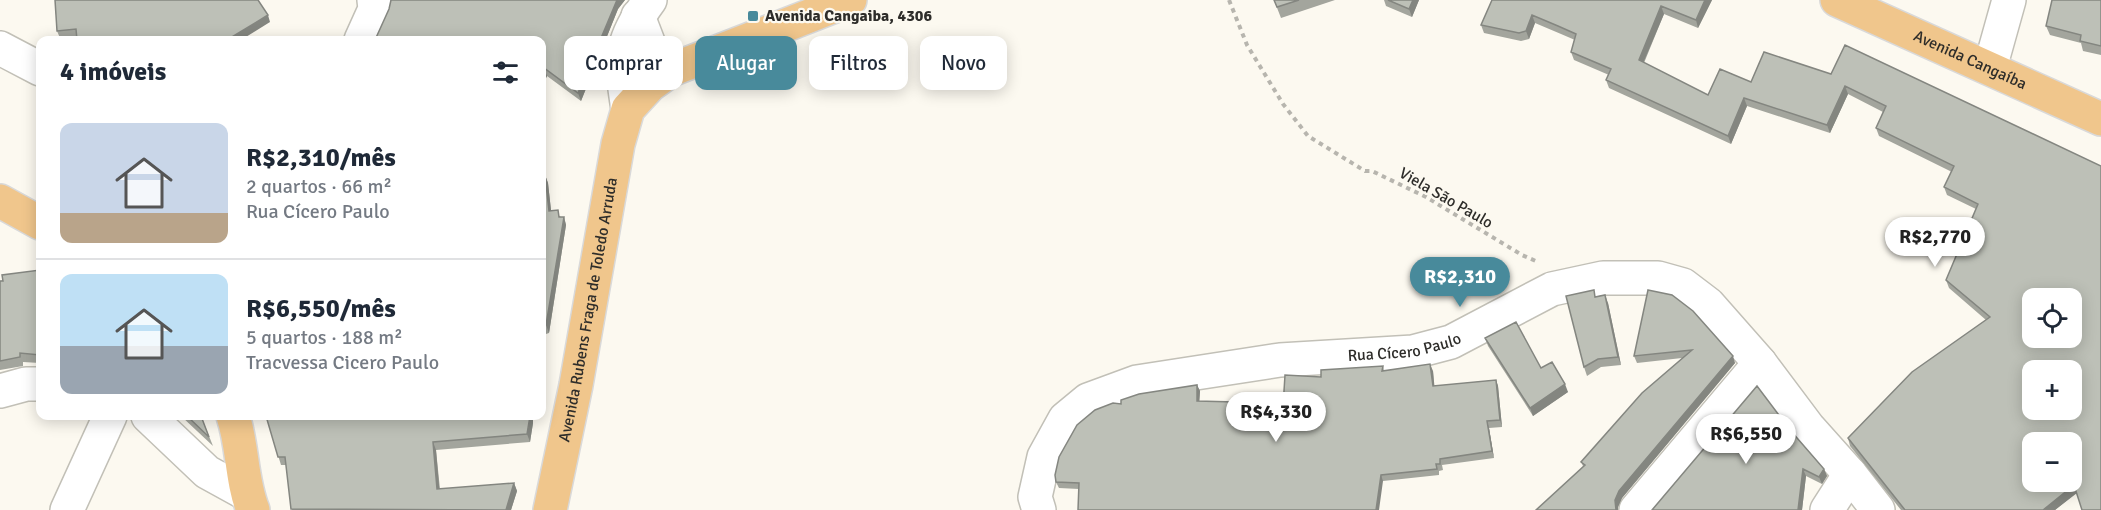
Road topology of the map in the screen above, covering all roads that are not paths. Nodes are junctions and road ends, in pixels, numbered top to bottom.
1 (374, 0) edge
2 (850, 0) edge
3 (1837, 0) edge
4 (2009, 0) edge
5 (644, 8) edge
6 (363, 36) edge
7 (649, 36) edge
8 (0, 48) edge
9 (683, 65) edge
10 (36, 67) edge
11 (1990, 68) junction
12 (645, 90) edge
13 (628, 109) junction
14 (2101, 119) edge
15 (0, 201) edge
16 (36, 221) edge
17 (1760, 363) junction
18 (36, 384) edge
19 (0, 391) edge
20 (108, 420) edge
21 (152, 420) edge
22 (234, 420) edge
23 (1850, 474) junction
24 (250, 502) edge
25 (67, 510) edge
26 (550, 510) edge
27 (1039, 510) edge
28 (1636, 510) edge
29 (1827, 510) edge
30 (1878, 510) edge

1 - 6 street
2 - 9 main road
3 - 11 main road, Avenida Cangaíba
4 - 11 street
5 - 7 street
5 - 13 street
8 - 10 street
11 - 14 main road, Avenida Cangaíba
12 - 13 main road
13 - 26 main road, Avenida Rubens Fraga de Toledo Arruda
15 - 16 main road
17 - 23 street, Rua Cícero Paulo
17 - 27 street, Rua Cícero Paulo
17 - 28 street
18 - 19 street
20 - 25 street
21 - 24 street
22 - 24 main road
23 - 29 street
23 - 30 street, Rua Cícero Paulo

